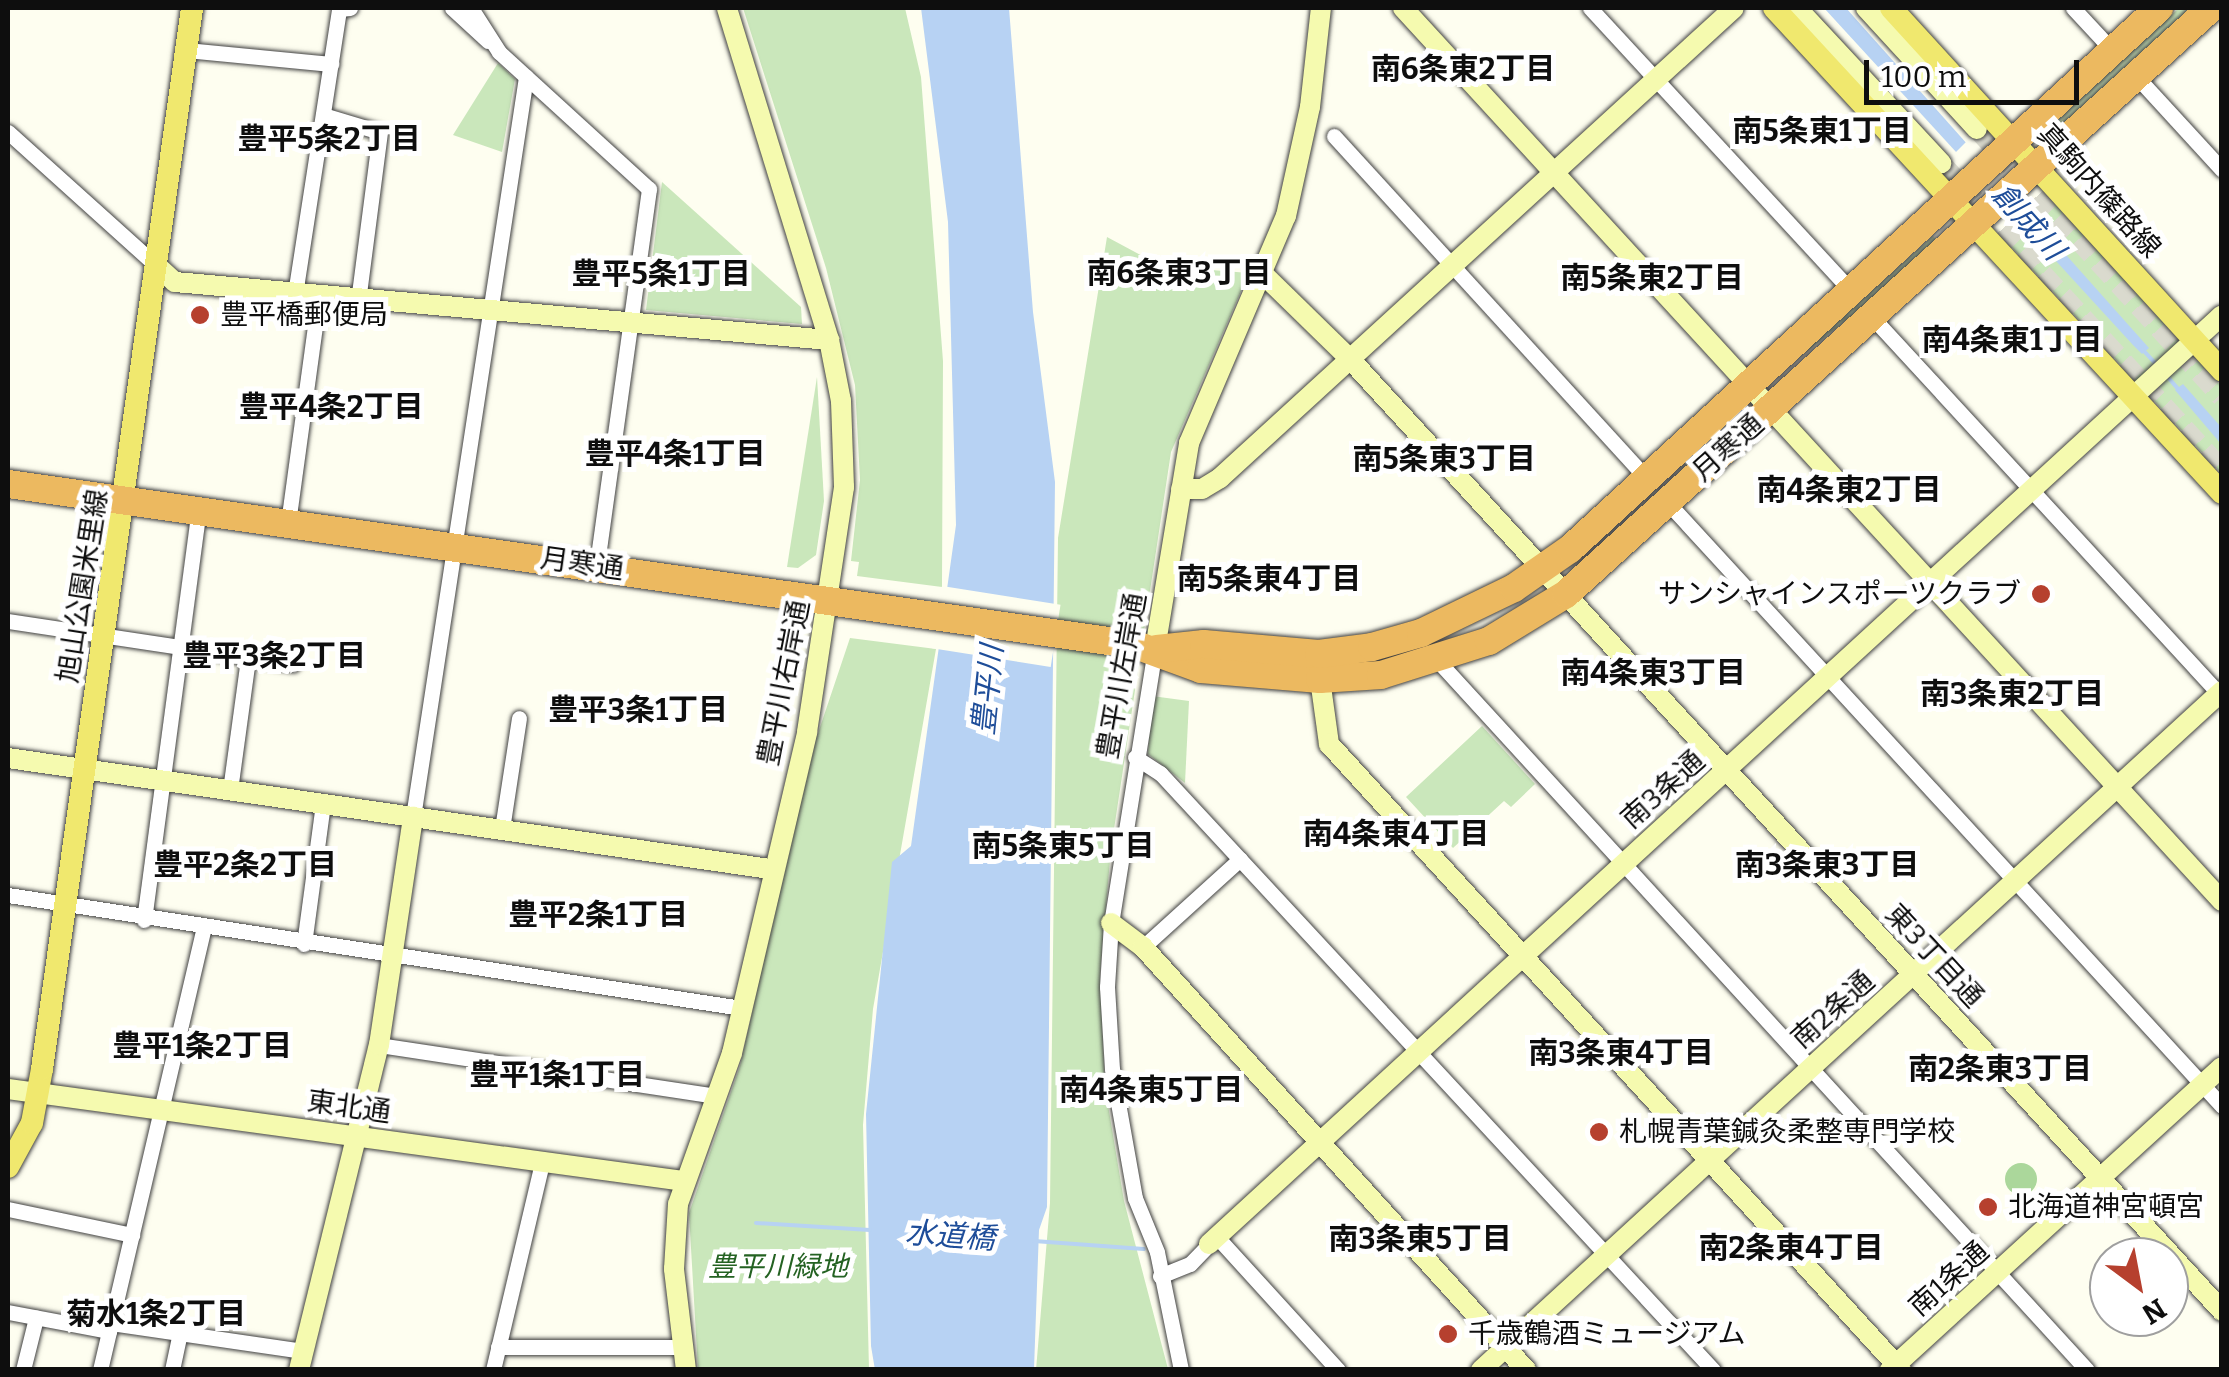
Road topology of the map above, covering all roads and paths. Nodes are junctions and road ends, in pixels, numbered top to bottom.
1 (192, 8) edge
2 (350, 8) edge
3 (452, 8) edge
4 (471, 8) edge
5 (727, 8) edge
6 (1321, 8) edge
7 (1404, 8) edge
8 (1590, 8) edge
9 (1734, 8) edge
10 (1774, 8) edge
11 (1797, 8) edge
12 (1866, 8) edge
13 (1891, 8) edge
14 (2073, 8) edge
15 (2159, 8) edge
16 (2211, 8) edge
17 (492, 43) junction
18 (186, 50) junction
19 (2112, 50) junction
20 (331, 64) junction
21 (2136, 76) junction
22 (526, 77) junction
23 (1656, 80) junction
24 (323, 115) junction
25 (1978, 129) tunnel mouth
26 (8, 132) edge
27 (1334, 136) dead end
28 (2013, 141) junction
29 (1940, 163) tunnel mouth
30 (2036, 167) junction
31 (2222, 170) edge
32 (1554, 173) junction
33 (1950, 199) junction
34 (1974, 224) junction
35 (157, 266) junction
36 (1452, 266) junction
37 (1264, 275) junction
38 (1850, 291) junction
39 (295, 294) junction
40 (319, 297) junction
41 (358, 300) junction
42 (491, 312) junction
43 (2222, 314) edge
44 (1872, 317) junction
45 (632, 324) junction
46 (829, 340) junction
47 (2194, 340) junction
48 (1350, 359) junction
49 (2222, 370) edge
50 (1748, 385) junction
51 (2133, 396) junction
52 (1771, 409) junction
53 (1646, 478) junction
54 (8, 484) edge
55 (1181, 488) junction
56 (2031, 489) junction
57 (2222, 493) edge
58 (126, 500) junction
59 (1668, 503) junction
60 (199, 510) junction
61 (288, 523) junction
62 (455, 547) junction
63 (597, 566) junction
64 (1543, 569) junction
65 (1930, 582) junction
66 (1566, 594) junction
67 (839, 602) junction
68 (8, 621) edge
69 (104, 638) junction
70 (1146, 647) junction
71 (180, 650) junction
72 (248, 659) junction
73 (1438, 661) junction
74 (293, 664) dead end
75 (1827, 676) junction
76 (1320, 679) junction
77 (2220, 694) edge
78 (519, 718) dead end
79 (1135, 757) junction
80 (8, 758) edge
81 (84, 769) junction
82 (1726, 770) junction
83 (163, 780) junction
84 (2116, 787) junction
85 (230, 790) junction
86 (323, 804) junction
87 (413, 816) junction
88 (502, 829) junction
89 (1240, 859) junction
90 (1624, 863) junction
91 (770, 869) junction
92 (2014, 881) junction
93 (8, 895) edge
94 (2222, 901) edge
95 (66, 906) junction
96 (144, 920) junction
97 (1111, 922) junction
98 (203, 930) junction
99 (304, 944) junction
100 (1143, 948) junction
101 (1522, 956) junction
102 (393, 958) junction
103 (1914, 974) junction
104 (740, 1008) junction
105 (379, 1045) junction
106 (1420, 1050) junction
107 (1810, 1067) junction
108 (2222, 1067) edge
109 (2202, 1085) junction
110 (8, 1088) edge
111 (38, 1092) junction
112 (717, 1096) junction
113 (2222, 1106) edge
114 (161, 1109) junction
115 (358, 1136) junction
116 (1318, 1144) junction
117 (1709, 1160) junction
118 (542, 1162) junction
119 (8, 1167) edge
120 (2100, 1178) junction
121 (683, 1181) junction
122 (8, 1208) edge
123 (132, 1234) junction
124 (1213, 1241) junction
125 (1607, 1254) junction
126 (1998, 1272) junction
127 (1160, 1276) junction
128 (2222, 1310) edge
129 (8, 1312) edge
130 (36, 1318) junction
131 (110, 1327) junction
132 (180, 1333) junction
133 (498, 1346) junction
134 (1506, 1346) junction
135 (681, 1347) junction
136 (301, 1360) edge
137 (1896, 1368) edge
138 (23, 1370) edge
139 (100, 1370) edge
140 (172, 1370) edge
141 (493, 1370) edge
142 (686, 1370) edge
143 (1181, 1370) edge
144 (1338, 1370) edge
145 (1481, 1370) edge
146 (1526, 1370) edge
147 (1713, 1370) edge
148 (2087, 1370) edge

1 - 18 main road, 旭山公園米里線
2 - 20 street
3 - 17 street
4 - 17 street
5 - 46 street, 豊平川右岸通
6 - 37 street, 豊平川左岸通
7 - 32 street
8 - 23 street
9 - 23 street
10 - 33 main road
11 - 29 street
12 - 25 street
13 - 28 main road, 真駒内篠路線
14 - 19 street
15 - 19 highway, 月寒通
16 - 21 highway, 月寒通
17 - 22 street
18 - 20 street
18 - 35 main road, 旭山公園米里線
19 - 28 highway, 月寒通
20 - 24 street
21 - 30 highway, 月寒通
21 - 31 street
22 - 42 street
22 - 45 street
23 - 32 street
23 - 38 street
24 - 39 street
24 - 41 street
26 - 35 street
27 - 36 street
28 - 30 main road, 真駒内篠路線
28 - 33 highway, 月寒通
30 - 34 highway, 月寒通
30 - 47 main road, 真駒内篠路線
32 - 36 street
32 - 50 street
33 - 34 main road
33 - 38 highway, 月寒通
34 - 44 highway, 月寒通
34 - 51 main road
35 - 39 street
35 - 58 main road, 旭山公園米里線
36 - 48 street
36 - 53 street
37 - 48 street, 東3丁目通
37 - 55 street, 豊平川左岸通
38 - 50 highway, 月寒通
39 - 40 street
40 - 41 street
40 - 61 street
41 - 42 street
42 - 45 street
42 - 62 street
43 - 47 street, 南3条通
44 - 52 highway, 月寒通
44 - 56 street
45 - 46 street
45 - 63 street
46 - 67 street, 豊平川右岸通
47 - 49 main road, 真駒内篠路線
47 - 51 street, 南3条通
48 - 55 street
48 - 64 street, 東3丁目通
50 - 52 street
50 - 53 highway, 月寒通
51 - 56 street, 南3条通
51 - 57 main road
52 - 59 highway, 月寒通
52 - 65 street
53 - 64 highway, 月寒通
54 - 58 highway, 月寒通
55 - 70 street, 豊平川左岸通
56 - 65 street, 南3条通
56 - 77 street
58 - 60 highway, 月寒通
58 - 69 main road, 旭山公園米里線
59 - 66 highway, 月寒通
59 - 75 street
60 - 61 highway, 月寒通
60 - 71 street
61 - 62 highway, 月寒通
62 - 63 highway, 月寒通
62 - 87 street
63 - 67 highway, 月寒通
64 - 66 street, 東3丁目通
64 - 70 highway, 月寒通
65 - 75 street, 南3条通
65 - 84 street
66 - 73 highway, 月寒通
66 - 82 street, 東3丁目通
67 - 70 highway, 月寒通
67 - 91 street, 豊平川右岸通
68 - 69 street
69 - 71 street
69 - 81 main road, 旭山公園米里線
70 - 76 highway, 月寒通
70 - 79 street, 豊平川左岸通
71 - 72 street
71 - 83 street
72 - 74 street
72 - 85 street
73 - 76 highway, 月寒通
73 - 90 street
75 - 82 street, 南3条通
75 - 92 street
76 - 101 street
77 - 84 street, 南2条通
78 - 88 street
79 - 89 street
79 - 97 street, 豊平川左岸通
80 - 81 street
81 - 83 street
81 - 95 main road, 旭山公園米里線
82 - 90 street, 南3条通
82 - 103 street, 東3丁目通
83 - 85 street
83 - 96 street
84 - 92 street, 南2条通
84 - 94 street
85 - 86 street
86 - 87 street
86 - 99 street
87 - 88 street
87 - 102 street
88 - 91 street
89 - 100 street
89 - 106 street
90 - 101 street, 南3条通
90 - 107 street
91 - 104 street, 豊平川右岸通
92 - 103 street, 南2条通
92 - 109 street
93 - 95 street
95 - 96 street
95 - 111 main road, 旭山公園米里線
96 - 98 street
97 - 100 street
97 - 127 street, 豊平川左岸通
98 - 99 street
98 - 114 street
99 - 102 street
100 - 116 street
101 - 106 street, 南3条通
101 - 117 street
102 - 104 street
102 - 105 street
103 - 107 street, 南2条通
103 - 120 street, 東3丁目通
104 - 112 street, 豊平川右岸通
105 - 112 street
105 - 115 street
106 - 116 street, 南3条通
106 - 125 street
107 - 117 street, 南2条通
107 - 126 street
108 - 109 street, 南1条通
109 - 113 street
109 - 120 street, 南1条通
110 - 111 street, 東北通
111 - 114 street, 東北通
111 - 119 main road, 旭山公園米里線
112 - 121 street, 豊平川右岸通
114 - 115 street, 東北通
114 - 123 street
115 - 118 street, 東北通
115 - 136 street
116 - 124 street, 南3条通
116 - 134 street
117 - 125 street, 南2条通
117 - 137 street
118 - 121 street, 東北通
118 - 133 street
120 - 126 street, 南1条通
120 - 128 street, 東3丁目通
121 - 135 street, 豊平川右岸通
122 - 123 street
123 - 131 street
124 - 127 street
124 - 144 street
125 - 134 street, 南2条通
125 - 147 street
126 - 137 street, 南1条通
126 - 148 street
127 - 143 street, 豊平川左岸通
129 - 130 street
130 - 131 street
130 - 138 street
131 - 132 street
131 - 139 street
132 - 136 street
132 - 140 street
133 - 135 street
133 - 141 street
134 - 145 street, 南2条通
134 - 146 street
135 - 142 street, 豊平川右岸通

